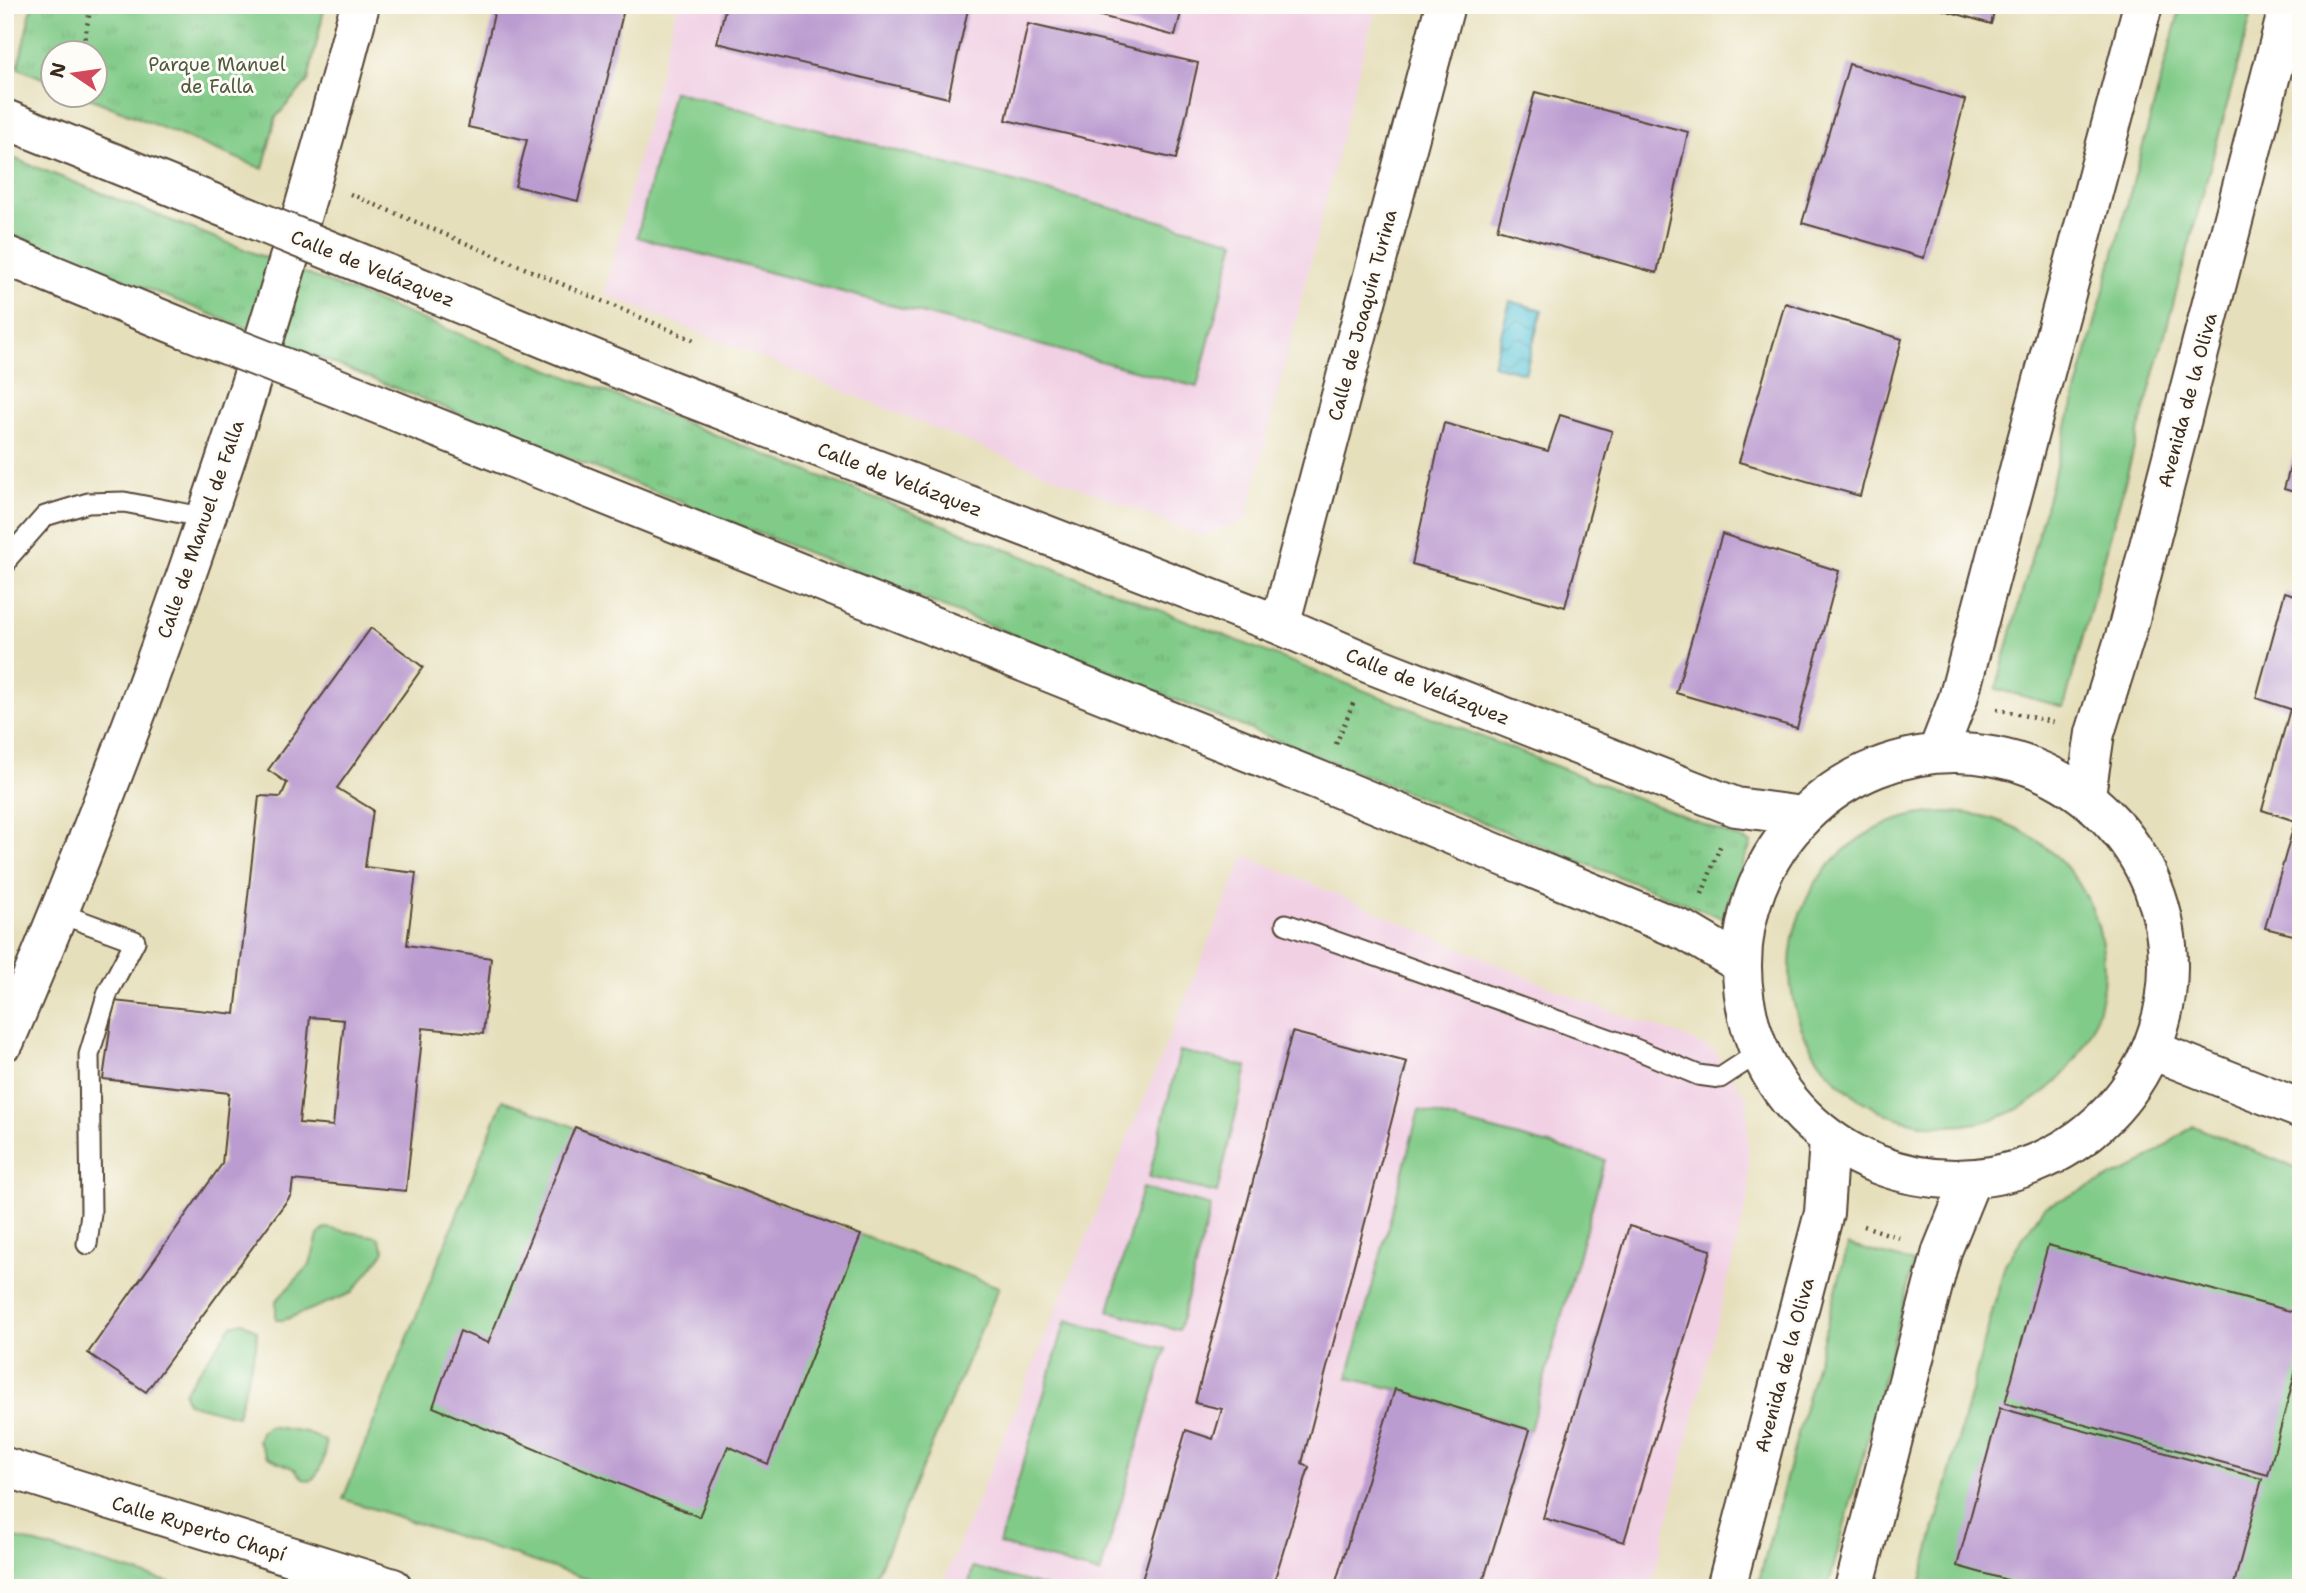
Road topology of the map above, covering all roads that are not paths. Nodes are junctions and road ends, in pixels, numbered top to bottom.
1 (360, 5) edge
2 (1445, 5) edge
3 (2143, 5) edge
4 (2290, 5) edge
5 (6, 119) edge
6 (5, 256) edge
7 (208, 518) junction
8 (5, 565) edge
9 (1280, 625) junction
10 (1938, 751) junction
11 (2086, 795) junction
12 (1802, 816) junction
13 (58, 913) junction
14 (1286, 924) dead end
15 (1741, 964) junction
16 (5, 1041) edge
17 (2152, 1050) junction
18 (1761, 1051) junction
19 (2301, 1109) edge
20 (1829, 1140) junction
21 (1971, 1180) junction
22 (87, 1244) dead end
23 (5, 1467) edge
24 (393, 1588) edge
25 (1726, 1588) edge
26 (1854, 1588) edge

1 - 7 street, Calle de Manuel de Falla
2 - 9 street, Calle de Joaquín Turina
3 - 10 street
4 - 11 street, Avenida de la Oliva
5 - 9 street, Calle de Velázquez, bridge
6 - 15 street, bridge
7 - 8 lane
7 - 13 street, Calle de Manuel de Falla
9 - 12 street, Calle de Velázquez
10 - 11 street
10 - 12 street
11 - 17 street
12 - 15 street
13 - 16 street, Calle de Manuel de Falla
13 - 22 lane
14 - 18 lane
15 - 18 street
17 - 19 street
17 - 21 street
18 - 20 street
20 - 21 street
20 - 25 street, Avenida de la Oliva
21 - 26 street
23 - 24 street, Calle Ruperto Chapí

